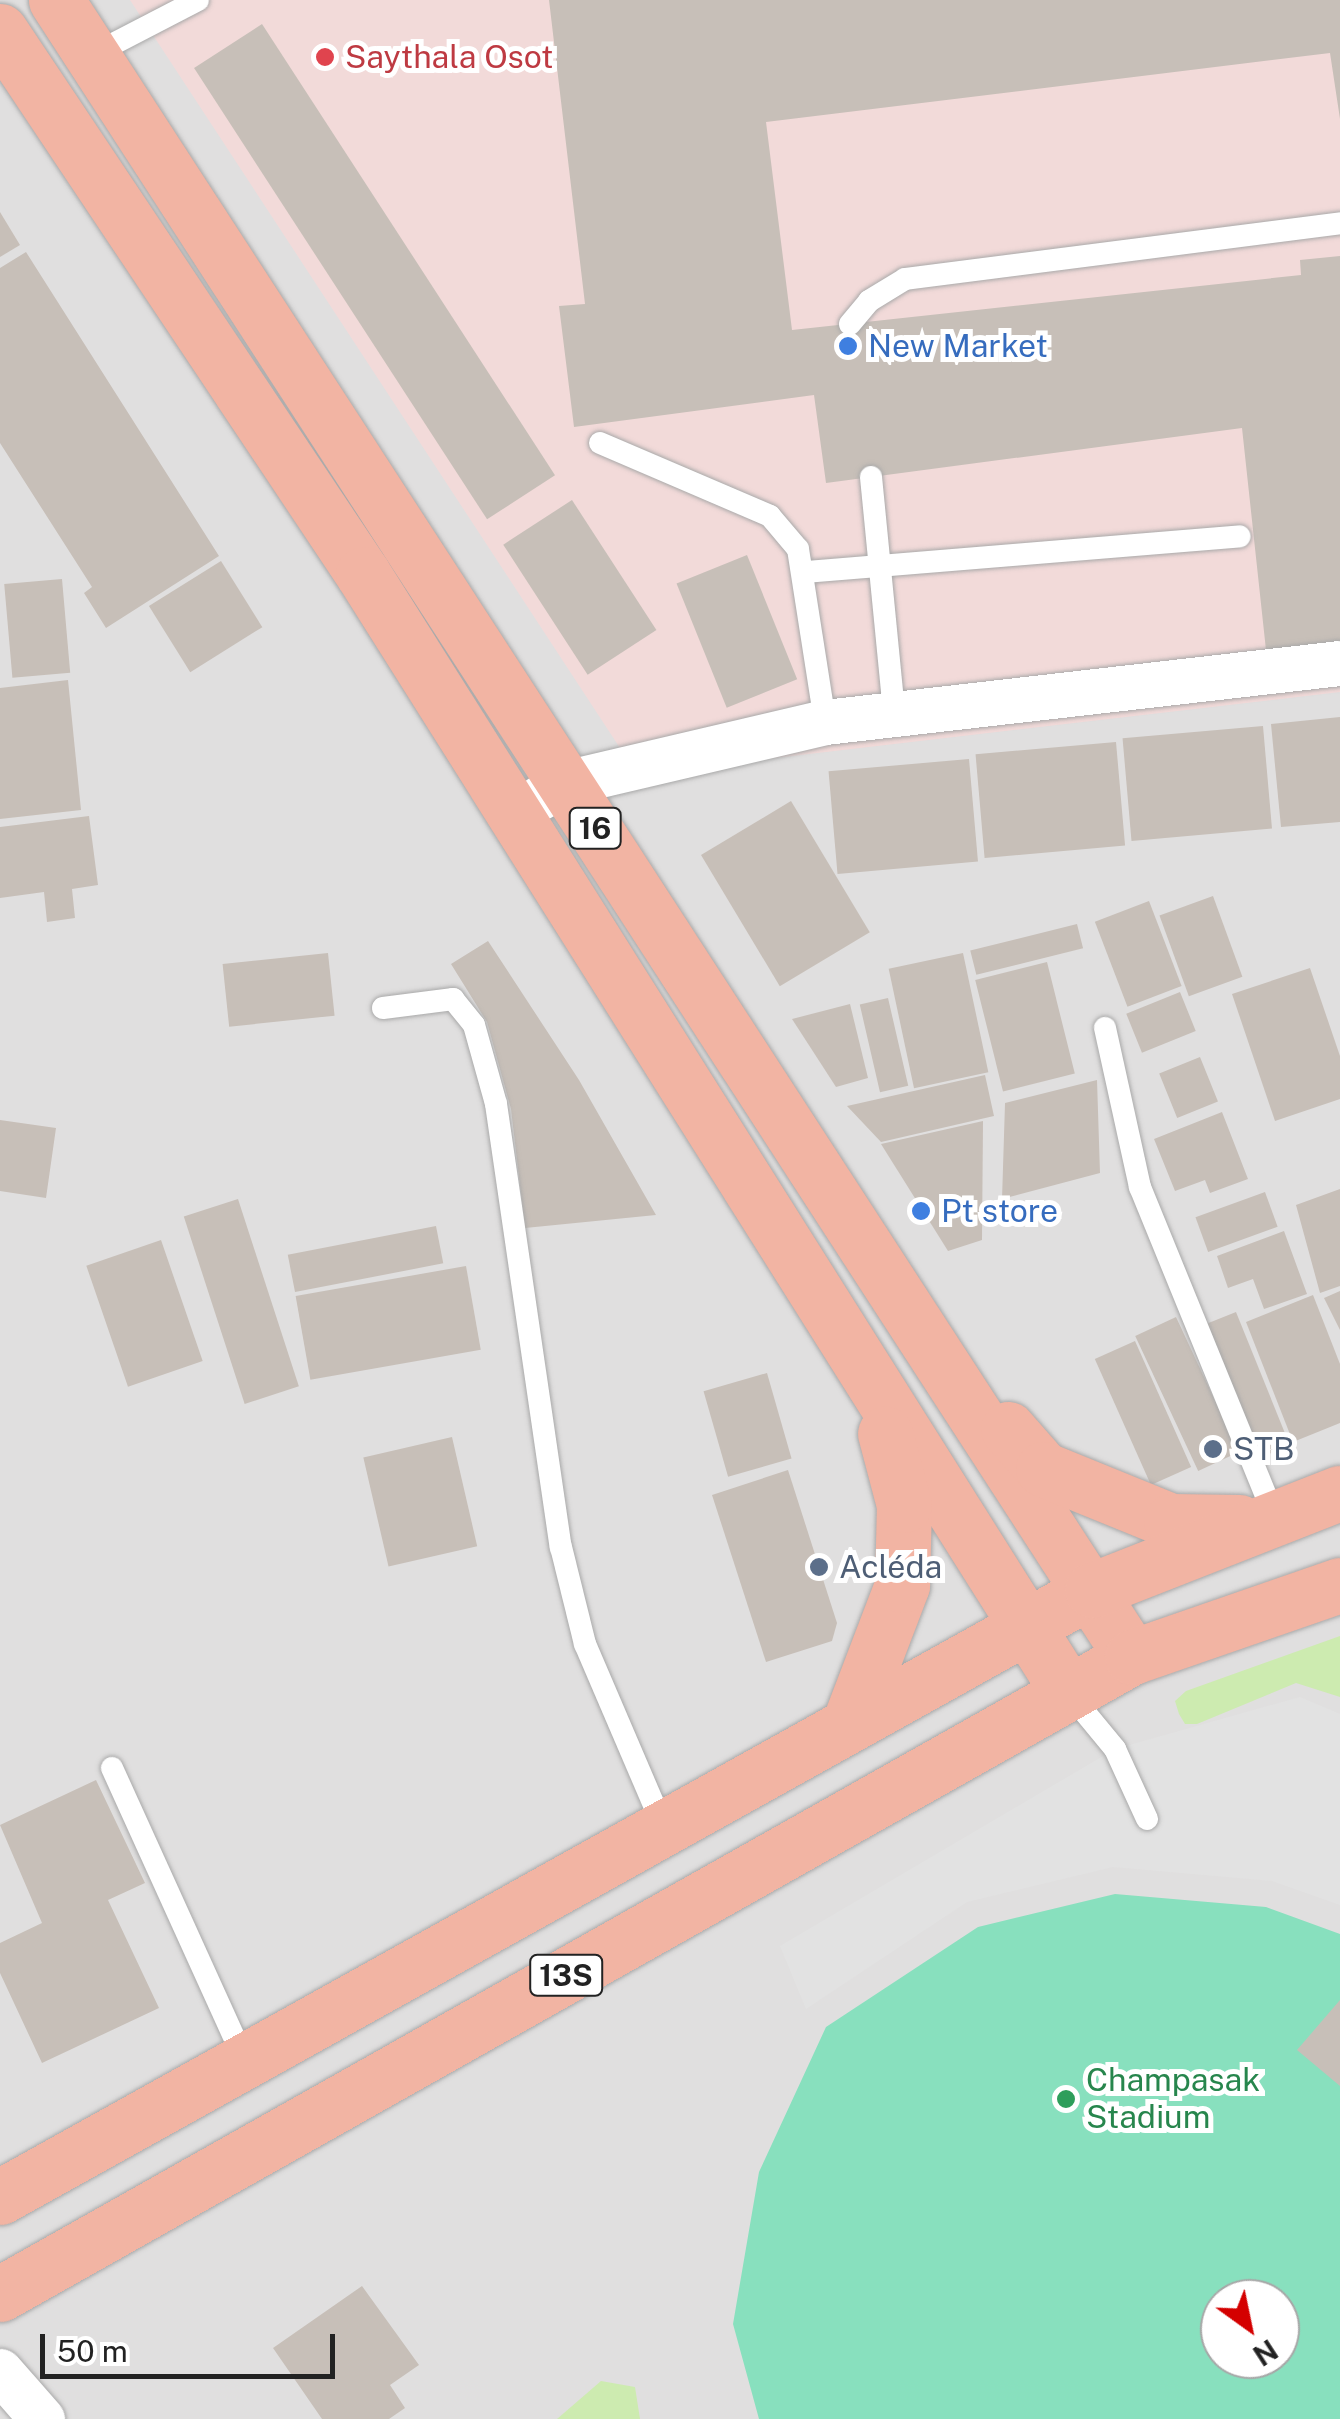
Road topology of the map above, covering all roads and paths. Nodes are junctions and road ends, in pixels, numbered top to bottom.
1 (56, 0) edge
2 (198, 0) edge
3 (0, 32) edge
4 (94, 54) junction
5 (1340, 223) edge
6 (850, 324) dead end
7 (600, 443) dead end
8 (871, 477) dead end
9 (1240, 536) dead end
10 (883, 570) junction
11 (806, 572) junction
12 (1340, 663) edge
13 (894, 711) junction
14 (824, 722) junction
15 (565, 782) junction
16 (516, 812) junction
17 (382, 1008) dead end
18 (1106, 1028) dead end
19 (931, 1342) junction
20 (867, 1372) junction
21 (1340, 1494) edge
22 (1266, 1518) junction
23 (1340, 1584) edge
24 (1092, 1590) junction
25 (1027, 1626) junction
26 (1132, 1656) junction
27 (1068, 1692) junction
28 (849, 1724) junction
29 (112, 1768) dead end
30 (1147, 1819) dead end
31 (663, 1826) junction
32 (243, 2058) junction
33 (0, 2197) edge
34 (0, 2294) edge
35 (0, 2371) edge
36 (42, 2419) edge

1 - 4 highway, 16
2 - 4 lane
3 - 16 highway, 16
4 - 15 highway, 16
5 - 6 lane
7 - 11 lane
8 - 10 lane
9 - 10 lane
10 - 11 lane
10 - 13 lane
11 - 14 lane
12 - 13 street
13 - 14 street
14 - 15 street
15 - 16 street
15 - 19 highway, 16
16 - 20 highway, 16
17 - 31 lane
18 - 22 lane
19 - 22 highway
19 - 24 highway, 16
20 - 25 highway, 16
20 - 28 highway
21 - 22 highway, 13S
22 - 24 highway, 13S
23 - 26 highway, 13S
24 - 25 highway, 13S
24 - 26 highway, 16
25 - 27 highway, 16
25 - 28 highway, 13S
26 - 27 highway, 13S
27 - 30 lane
27 - 34 highway, 13S
28 - 31 highway, 13S
29 - 32 lane
31 - 32 highway, 13S
32 - 33 highway, 13S
35 - 36 street

